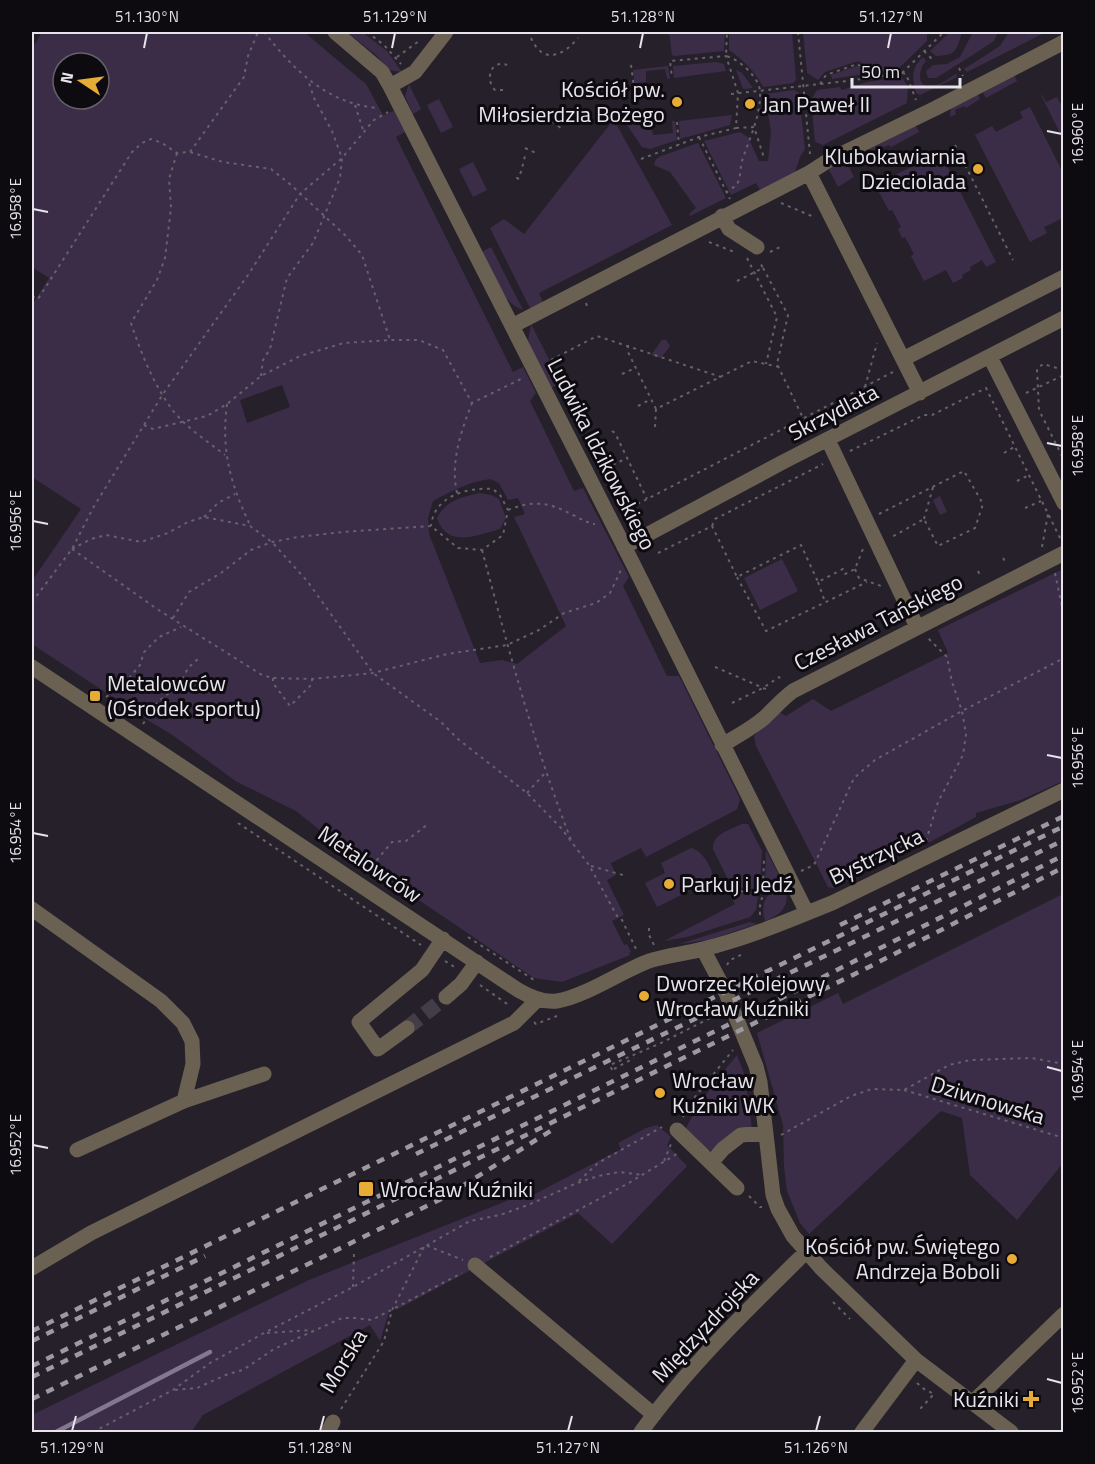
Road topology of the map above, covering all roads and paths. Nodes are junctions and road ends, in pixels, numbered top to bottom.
1 (258, 32) edge
2 (264, 32) edge
3 (335, 32) edge
4 (367, 32) edge
5 (446, 32) edge
6 (727, 32) edge
7 (798, 32) edge
8 (944, 32) edge
9 (423, 37) dead end
10 (531, 38) dead end
11 (578, 38) dead end
12 (1064, 42) edge
13 (924, 51) junction
14 (726, 56) junction
15 (397, 57) junction
16 (933, 60) dead end
17 (507, 65) dead end
18 (631, 65) dead end
19 (959, 68) dead end
20 (902, 73) junction
21 (410, 76) junction
22 (878, 76) junction
23 (672, 78) dead end
24 (964, 78) dead end
25 (308, 80) junction
26 (819, 84) junction
27 (390, 86) junction
28 (805, 86) junction
29 (634, 87) dead end
30 (504, 90) dead end
31 (760, 91) junction
32 (738, 93) junction
33 (731, 94) dead end
34 (398, 102) junction
35 (917, 102) dead end
36 (355, 105) junction
37 (377, 108) dead end
38 (546, 117) dead end
39 (518, 118) dead end
40 (543, 121) dead end
41 (677, 122) dead end
42 (736, 128) junction
43 (754, 128) junction
44 (562, 129) dead end
45 (364, 133) junction
46 (699, 137) junction
47 (679, 145) junction
48 (955, 145) dead end
49 (525, 148) dead end
50 (190, 152) junction
51 (538, 152) dead end
52 (177, 153) junction
53 (524, 153) dead end
54 (810, 154) dead end
55 (342, 158) junction
56 (764, 158) dead end
57 (641, 159) dead end
58 (809, 173) junction
59 (519, 179) dead end
60 (726, 193) junction
61 (300, 194) junction
62 (775, 200) dead end
63 (729, 213) junction
64 (324, 218) junction
65 (816, 218) dead end
66 (708, 242) dead end
67 (752, 252) joint
68 (737, 253) dead end
69 (1013, 260) dead end
70 (763, 268) dead end
71 (748, 275) dead end
72 (1064, 277) edge
73 (737, 281) dead end
74 (32, 296) edge
75 (583, 298) dead end
76 (588, 309) dead end
77 (1064, 318) edge
78 (512, 326) junction
79 (390, 340) junction
80 (877, 343) dead end
81 (628, 345) junction
82 (990, 357) junction
83 (551, 360) dead end
84 (905, 362) junction
85 (766, 364) junction
86 (779, 367) junction
87 (635, 368) junction
88 (1064, 370) edge
89 (535, 372) junction
90 (622, 374) dead end
91 (1064, 375) edge
92 (261, 376) junction
93 (721, 377) junction
94 (865, 387) junction
95 (1037, 388) junction
96 (920, 393) junction
97 (163, 394) junction
98 (1018, 396) dead end
99 (651, 399) junction
100 (472, 403) junction
101 (227, 404) junction
102 (638, 406) dead end
103 (656, 409) junction
104 (803, 418) junction
105 (183, 421) junction
106 (144, 425) junction
107 (655, 428) dead end
108 (612, 431) dead end
109 (828, 440) junction
110 (1014, 447) junction
111 (1004, 453) dead end
112 (225, 454) junction
113 (627, 458) junction
114 (836, 458) junction
115 (1064, 460) edge
116 (606, 468) dead end
117 (1029, 476) junction
118 (1017, 481) dead end
119 (933, 488) junction
120 (235, 494) junction
121 (458, 495) junction
122 (647, 499) junction
123 (1041, 501) junction
124 (1064, 503) edge
125 (1025, 508) dead end
126 (508, 510) junction
127 (1048, 514) junction
128 (616, 515) dead end
129 (204, 517) junction
130 (924, 519) junction
131 (598, 524) dead end
132 (868, 525) junction
133 (250, 526) junction
134 (431, 526) junction
135 (712, 526) junction
136 (887, 540) dead end
137 (272, 542) junction
138 (624, 548) junction
139 (72, 549) junction
140 (482, 550) junction
141 (658, 553) dead end
142 (1054, 554) edge
143 (632, 562) junction
144 (855, 569) junction
145 (737, 577) junction
146 (868, 581) junction
147 (818, 582) junction
148 (899, 589) junction
149 (32, 602) edge
150 (825, 603) junction
151 (1064, 617) edge
152 (172, 618) junction
153 (182, 626) junction
154 (917, 627) junction
155 (507, 645) junction
156 (199, 658) dead end
157 (1064, 658) edge
158 (32, 667) edge
159 (714, 667) dead end
160 (373, 673) junction
161 (273, 678) junction
162 (312, 679) junction
163 (763, 688) junction
164 (786, 696) junction
165 (104, 699) dead end
166 (732, 703) dead end
167 (962, 711) junction
168 (143, 724) dead end
169 (722, 745) junction
170 (545, 773) junction
171 (1064, 790) edge
172 (527, 793) junction
173 (428, 824) dead end
174 (572, 842) junction
175 (926, 848) dead end
176 (589, 865) junction
177 (368, 872) dead end
178 (796, 874) dead end
179 (622, 875) dead end
180 (782, 881) dead end
181 (726, 890) dead end
182 (764, 893) junction
183 (32, 909) edge
184 (807, 913) junction
185 (762, 922) dead end
186 (649, 928) dead end
187 (466, 936) dead end
188 (443, 939) junction
189 (655, 947) dead end
190 (703, 949) junction
191 (639, 954) dead end
192 (477, 962) junction
193 (536, 982) dead end
194 (446, 997) tunnel mouth
195 (538, 999) junction
196 (720, 1013) dead end
197 (407, 1028) tunnel mouth
198 (736, 1047) dead end
199 (634, 1058) dead end
200 (1064, 1064) edge
201 (264, 1074) dead end
202 (904, 1090) junction
203 (184, 1101) junction
204 (691, 1102) junction
205 (673, 1122) junction
206 (766, 1137) junction
207 (1064, 1138) edge
208 (690, 1143) junction
209 (77, 1150) dead end
210 (664, 1161) junction
211 (711, 1162) junction
212 (643, 1175) junction
213 (577, 1183) junction
214 (737, 1188) joint
215 (765, 1206) dead end
216 (425, 1245) junction
217 (354, 1252) dead end
218 (806, 1252) junction
219 (475, 1265) junction
220 (32, 1268) edge
221 (353, 1287) junction
222 (392, 1310) junction
223 (1064, 1314) edge
224 (315, 1330) junction
225 (264, 1333) junction
226 (916, 1360) junction
227 (914, 1381) dead end
228 (172, 1390) junction
229 (972, 1403) junction
230 (919, 1410) dead end
231 (654, 1415) junction
232 (992, 1426) edge
233 (331, 1429) edge
234 (93, 1432) edge
235 (641, 1432) edge
236 (862, 1432) edge
237 (1011, 1432) edge

1 - 50 path
2 - 25 path
3 - 27 street, Ludwika Idzikowskiego
4 - 15 path
5 - 21 street
6 - 14 path
7 - 28 path
8 - 13 path
9 - 15 path
10 - 11 path
12 - 58 street
13 - 16 path
13 - 20 path
14 - 23 path
14 - 31 path
14 - 32 path
15 - 21 path
17 - 30 path
18 - 29 path
19 - 24 path
20 - 22 path
20 - 35 path
21 - 27 street
22 - 26 path
22 - 26 path
25 - 36 path
25 - 55 path
26 - 28 path
27 - 34 street, Ludwika Idzikowskiego
28 - 31 path
28 - 54 path
31 - 32 path
31 - 43 path
32 - 33 path
32 - 42 path
34 - 45 path
34 - 78 street, Ludwika Idzikowskiego
36 - 37 path
36 - 45 path
38 - 44 path
39 - 40 path
41 - 47 path
42 - 43 path
42 - 46 path
43 - 56 path
43 - 60 path
45 - 55 path
46 - 47 path
46 - 60 path
47 - 57 path
48 - 69 path
49 - 51 path
50 - 52 path
50 - 61 path
52 - 74 path
52 - 97 path
53 - 59 path
55 - 61 path
55 - 64 path
58 - 63 street
58 - 84 street
60 - 63 path
61 - 64 path
61 - 97 path
62 - 65 path
63 - 67 street
63 - 78 street
64 - 79 path
64 - 92 path
66 - 68 path
67 - 85 path
70 - 86 path
71 - 73 path
72 - 84 street
75 - 76 path
77 - 82 street, Skrzydlata
78 - 89 street, Ludwika Idzikowskiego
79 - 92 path
79 - 100 path
80 - 94 path
81 - 83 path
81 - 87 path
81 - 93 path
82 - 96 street, Skrzydlata
82 - 124 street
84 - 94 path
84 - 96 street
85 - 86 path
85 - 93 path
86 - 104 path
87 - 90 path
87 - 99 path
88 - 95 path
89 - 100 path
89 - 138 street, Ludwika Idzikowskiego
91 - 95 path
92 - 101 path
93 - 103 path
94 - 104 path
95 - 98 path
95 - 115 path
96 - 109 street, Skrzydlata
97 - 105 path
97 - 106 path
99 - 102 path
99 - 103 path
100 - 121 path
101 - 105 path
101 - 112 path
103 - 107 path
104 - 122 path
105 - 106 path
105 - 112 path
106 - 139 path
108 - 113 path
109 - 114 street
109 - 138 street, Skrzydlata
110 - 111 path
110 - 114 path
110 - 117 path
112 - 120 path
113 - 116 path
113 - 122 path
114 - 132 street
114 - 135 path
117 - 118 path
117 - 123 path
119 - 130 path
119 - 130 path
119 - 132 path
120 - 129 path
120 - 133 path
121 - 126 path
121 - 134 path
122 - 128 path
123 - 125 path
123 - 127 path
126 - 131 path
126 - 140 path
127 - 142 path
127 - 142 path
129 - 133 path
129 - 139 path
130 - 136 path
132 - 144 path
132 - 148 street
133 - 137 path
134 - 137 path
134 - 140 path
135 - 141 path
135 - 145 path
137 - 152 path
137 - 160 path
138 - 143 street, Ludwika Idzikowskiego
139 - 149 path
139 - 152 path
140 - 155 path
142 - 151 path
142 - 154 street, Czesława Tańskiego
143 - 155 path
143 - 169 street, Ludwika Idzikowskiego
144 - 146 path
144 - 147 path
145 - 147 path
145 - 150 path
146 - 148 path
146 - 150 path
147 - 150 path
148 - 154 street
152 - 153 path
153 - 161 path
153 - 165 path
154 - 164 street, Czesława Tańskiego
154 - 167 path
155 - 160 path
155 - 170 path
156 - 168 path
157 - 167 path
158 - 188 street, Metalowców
159 - 163 path
160 - 162 path
160 - 172 path
161 - 162 path
161 - 162 path
163 - 164 path
163 - 164 path
163 - 166 path
164 - 169 street, Czesława Tańskiego
167 - 175 path
167 - 178 path
169 - 184 street, Ludwika Idzikowskiego
170 - 172 path
170 - 174 path
171 - 184 street, Bystrzycka
172 - 174 path
173 - 177 path
174 - 176 path
176 - 179 path
176 - 191 path
180 - 182 path
181 - 182 path
182 - 185 path
183 - 203 street
184 - 190 street, Bystrzycka
186 - 189 path
187 - 193 path
188 - 192 street, Metalowców
188 - 197 street
190 - 195 street
190 - 206 street
192 - 194 street
192 - 195 street, Metalowców
195 - 220 street
196 - 199 path
198 - 204 path
200 - 202 path
201 - 203 street
202 - 206 path, Dziwnowska
202 - 207 path, Dziwnowska
203 - 209 street
204 - 205 path
204 - 205 path
205 - 208 street
205 - 210 path
205 - 213 path
206 - 211 street
206 - 218 street
208 - 210 path
208 - 211 street
210 - 212 path
211 - 214 street
212 - 213 path
212 - 219 path
213 - 216 path
214 - 215 path
216 - 219 path
216 - 221 path
216 - 222 path, Morska
217 - 221 path
218 - 226 street
218 - 231 street, Międzyzdrojska
219 - 222 path
219 - 231 street
221 - 225 path
222 - 224 path
222 - 233 path, Morska
223 - 229 street
224 - 225 path
224 - 228 path
225 - 228 path
226 - 229 street
226 - 236 street
227 - 230 path
228 - 234 path
229 - 232 street
231 - 235 street, Międzyzdrojska
232 - 237 street

